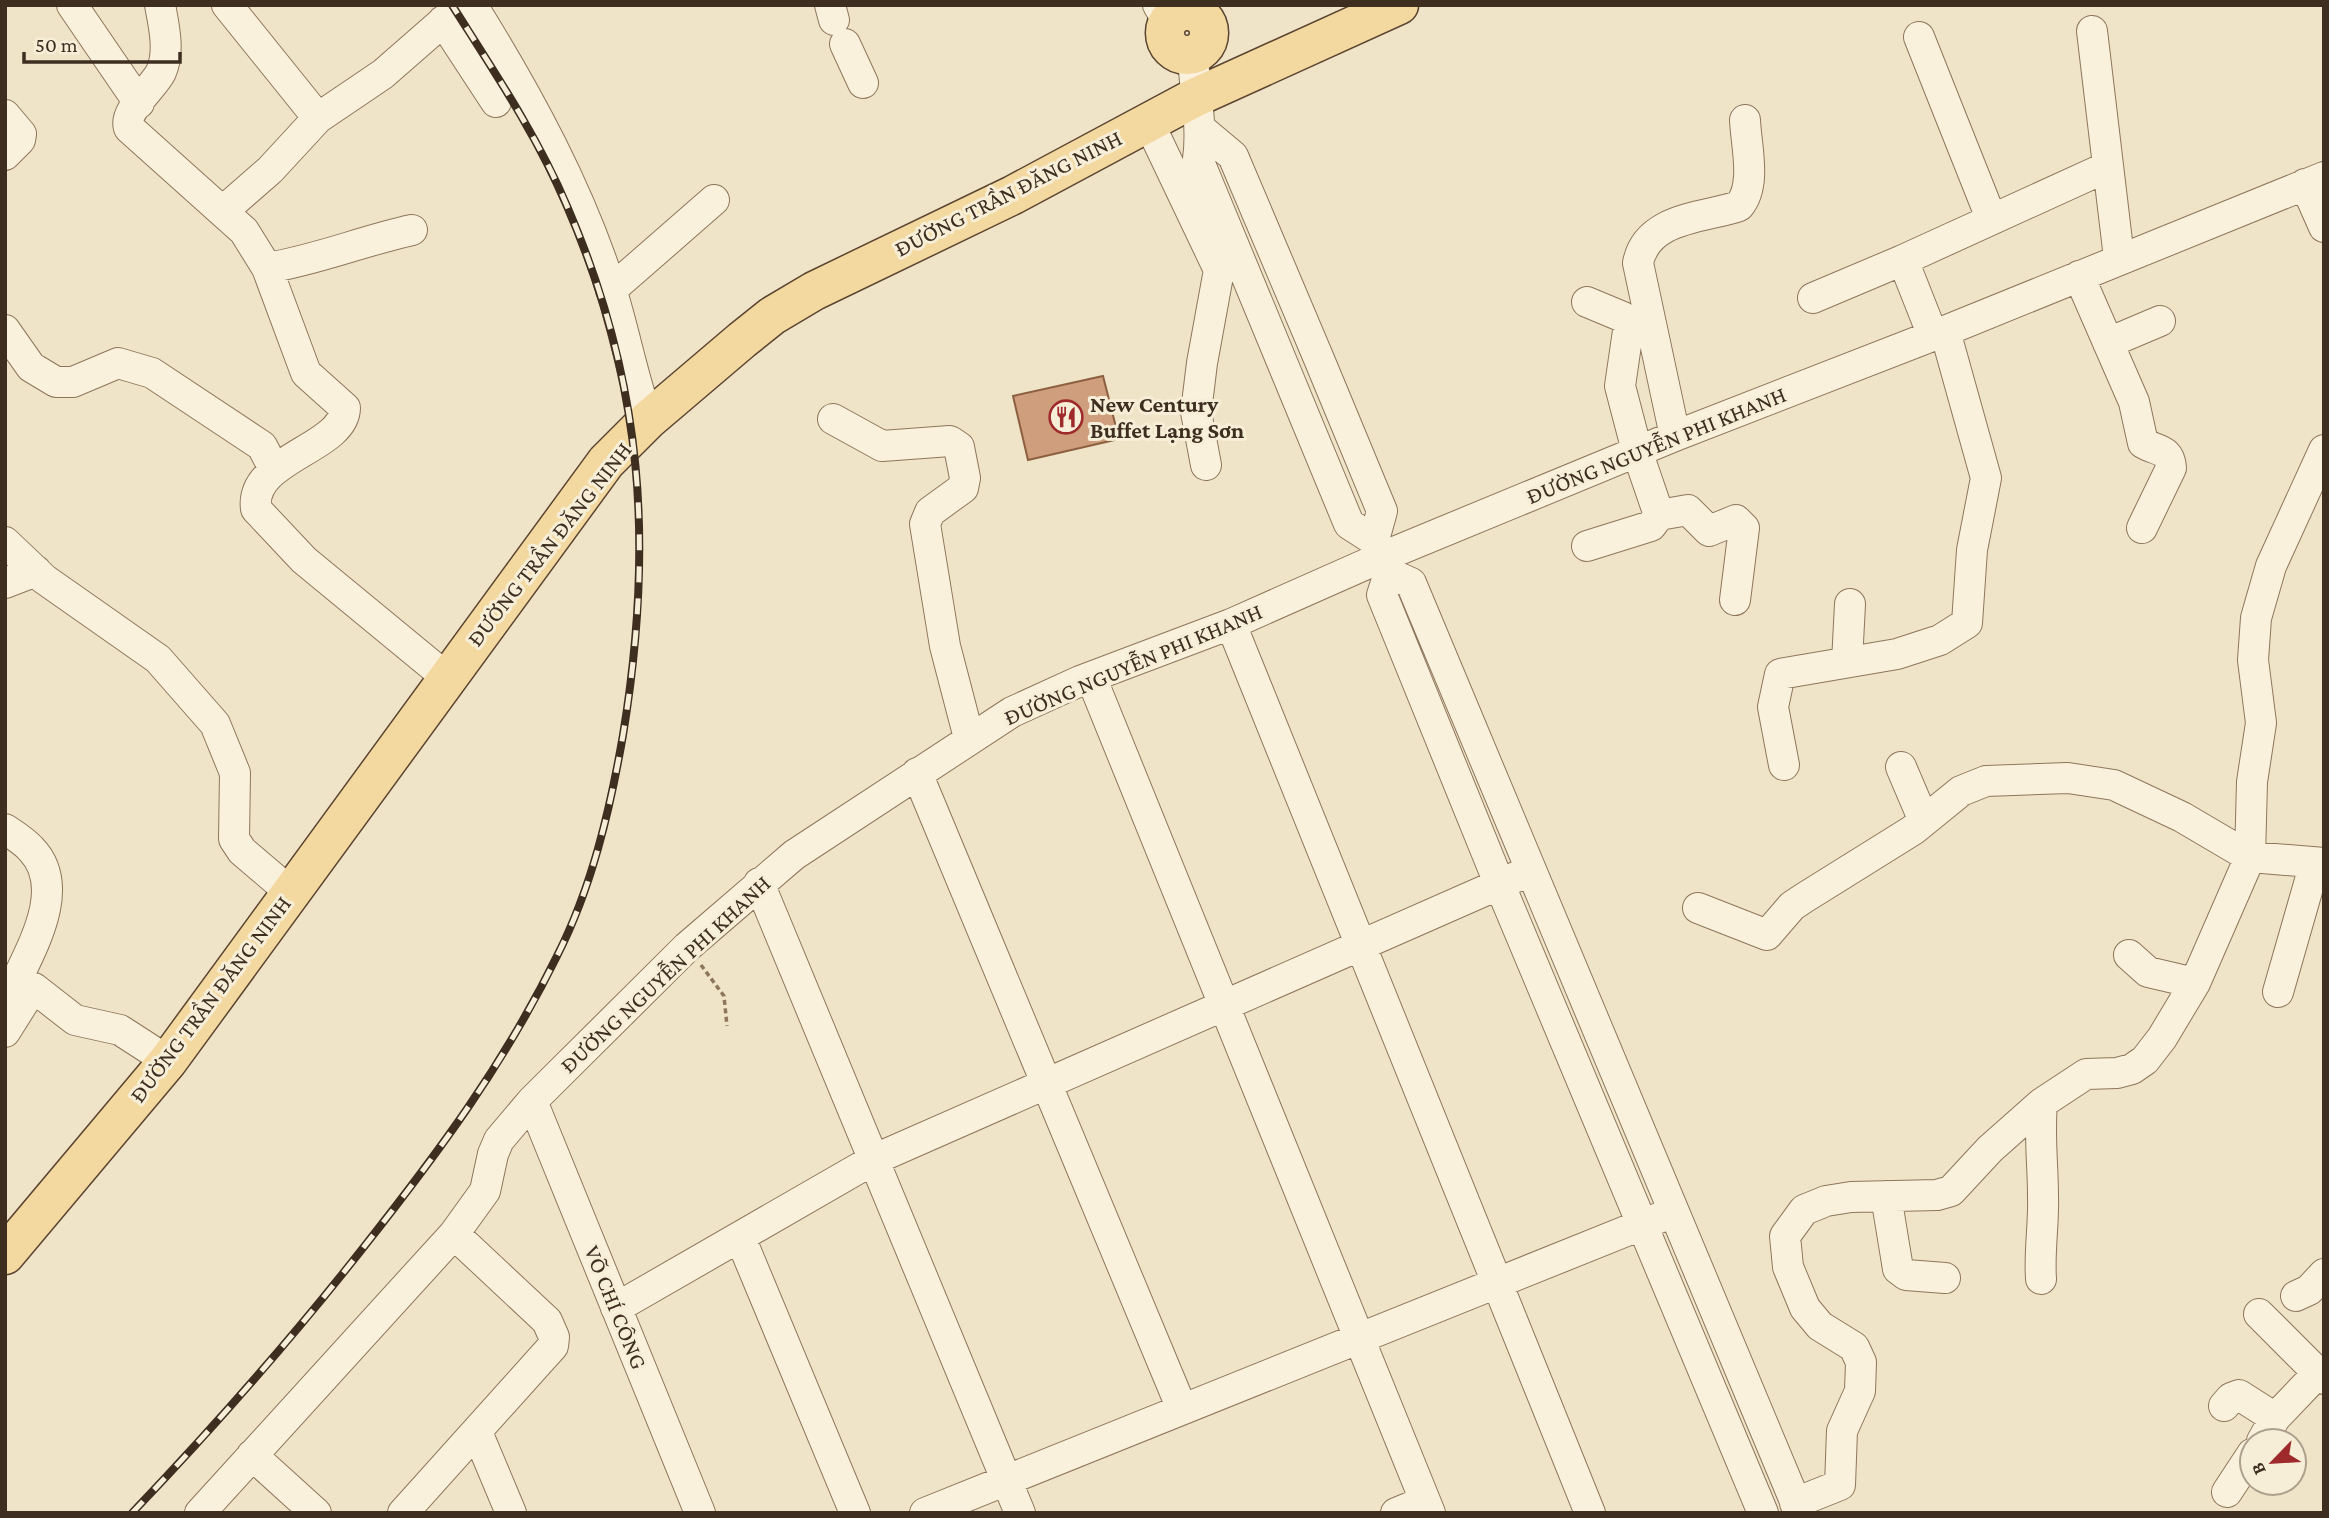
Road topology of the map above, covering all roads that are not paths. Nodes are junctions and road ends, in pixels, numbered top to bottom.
1 (72, 5) edge
2 (160, 5) edge
3 (227, 5) edge
4 (472, 5) edge
5 (1399, 5) edge
6 (1181, 10) edge
7 (452, 13) edge
8 (836, 23) edge
9 (2092, 32) dead end
10 (1919, 37) dead end
11 (1193, 54) joint
12 (863, 83) dead end
13 (495, 102) dead end
14 (139, 103) junction
15 (1198, 114) junction
16 (5, 115) edge
17 (318, 118) junction
18 (1745, 120) dead end
19 (1148, 121) junction
20 (5, 155) edge
21 (2107, 167) junction
22 (2315, 180) edge
23 (714, 200) dead end
24 (223, 211) junction
25 (1991, 218) junction
26 (2324, 228) edge
27 (412, 230) dead end
28 (2119, 258) junction
29 (1227, 259) junction
30 (1903, 260) junction
31 (267, 268) junction
32 (2079, 276) junction
33 (611, 290) junction
34 (1813, 298) dead end
35 (1587, 302) dead end
36 (2160, 321) dead end
37 (1939, 334) junction
38 (2108, 343) junction
39 (9, 345) edge
40 (833, 419) dead end
41 (648, 420) junction
42 (1675, 436) junction
43 (2324, 450) edge
44 (1637, 452) junction
45 (1206, 465) dead end
46 (274, 469) junction
47 (1659, 515) junction
48 (2142, 528) dead end
49 (5, 542) edge
50 (1587, 546) dead end
51 (1382, 557) junction
52 (36, 571) junction
53 (5, 583) edge
54 (1735, 600) dead end
55 (1850, 604) dead end
56 (1231, 624) junction
57 (1847, 662) junction
58 (446, 677) junction
59 (1091, 677) junction
60 (969, 738) junction
61 (1784, 765) dead end
62 (1902, 767) dead end
63 (917, 773) junction
64 (1924, 821) junction
65 (5, 829) edge
66 (2250, 857) junction
67 (2320, 863) edge
68 (1532, 871) junction
69 (759, 883) junction
70 (1499, 883) junction
71 (290, 892) junction
72 (1698, 908) dead end
73 (1361, 944) junction
74 (2129, 954) dead end
75 (2195, 983) junction
76 (15, 991) edge
77 (2278, 992) dead end
78 (1224, 1005) junction
79 (5, 1032) edge
80 (168, 1061) junction
81 (1046, 1084) junction
82 (531, 1101) junction
83 (2042, 1103) junction
84 (873, 1160) junction
85 (1886, 1196) junction
86 (1674, 1211) junction
87 (1642, 1225) junction
88 (454, 1234) junction
89 (740, 1237) junction
90 (5, 1255) edge
91 (2324, 1274) edge
92 (1945, 1278) dead end
93 (2041, 1279) dead end
94 (1497, 1282) junction
95 (2296, 1296) dead end
96 (616, 1308) junction
97 (2259, 1314) dead end
98 (1360, 1338) junction
99 (2321, 1376) edge
100 (2224, 1406) dead end
101 (1182, 1409) junction
102 (2266, 1427) edge
103 (2271, 1427) edge
104 (477, 1432) junction
105 (252, 1455) junction
106 (2238, 1475) edge
107 (1006, 1480) junction
108 (2227, 1492) dead end
109 (1428, 1507) edge
110 (1798, 1508) edge
111 (200, 1513) edge
112 (316, 1513) edge
113 (403, 1513) edge
114 (511, 1513) edge
115 (700, 1513) edge
116 (855, 1513) edge
117 (925, 1513) edge
118 (1020, 1513) edge
119 (1396, 1513) edge
120 (1590, 1513) edge
121 (1763, 1513) edge

1 - 14 street
2 - 14 street
3 - 17 street
4 - 33 street
5 - 15 main road, ĐƯỜNG TRẦN ĐĂNG NINH
6 - 11 main road
7 - 13 street
7 - 17 street
8 - 12 street
9 - 21 street
10 - 25 street
11 - 15 street
14 - 24 street
15 - 19 main road, ĐƯỜNG TRẦN ĐĂNG NINH
15 - 29 street
15 - 51 street
16 - 20 street
17 - 24 street
18 - 42 street
19 - 29 street
19 - 41 main road, ĐƯỜNG TRẦN ĐĂNG NINH
21 - 25 street
21 - 28 street
22 - 26 street
22 - 28 street, ĐƯỜNG NGUYỄN PHI KHANH
23 - 33 street
24 - 31 street
25 - 30 street
27 - 31 street
28 - 32 street, ĐƯỜNG NGUYỄN PHI KHANH
29 - 45 street
29 - 51 street
30 - 34 street
30 - 37 street
31 - 46 street
32 - 37 street, ĐƯỜNG NGUYỄN PHI KHANH
32 - 38 street
33 - 41 street
35 - 44 street
36 - 38 street
37 - 42 street, ĐƯỜNG NGUYỄN PHI KHANH
37 - 57 street
38 - 48 street
39 - 46 street
40 - 60 street
41 - 58 main road, ĐƯỜNG TRẦN ĐĂNG NINH
42 - 44 street, ĐƯỜNG NGUYỄN PHI KHANH
43 - 66 street
44 - 47 street
44 - 51 street, ĐƯỜNG NGUYỄN PHI KHANH
46 - 58 street
47 - 50 street
47 - 54 street
49 - 52 street
51 - 56 street, ĐƯỜNG NGUYỄN PHI KHANH
51 - 68 street
51 - 70 street
52 - 53 street
52 - 71 street
55 - 57 street
56 - 59 street, ĐƯỜNG NGUYỄN PHI KHANH
56 - 73 street
57 - 61 street
58 - 71 main road, ĐƯỜNG TRẦN ĐĂNG NINH
59 - 60 street, ĐƯỜNG NGUYỄN PHI KHANH
59 - 78 street
60 - 63 street, ĐƯỜNG NGUYỄN PHI KHANH
62 - 64 street
63 - 69 street, ĐƯỜNG NGUYỄN PHI KHANH
63 - 81 street
64 - 66 street
64 - 72 street
65 - 76 street
66 - 67 street
66 - 75 street
67 - 77 street
68 - 70 street
68 - 86 street
69 - 82 street, ĐƯỜNG NGUYỄN PHI KHANH
69 - 84 street
70 - 73 street
70 - 87 street
71 - 80 main road, ĐƯỜNG TRẦN ĐĂNG NINH
73 - 78 street
73 - 94 street
74 - 75 street
75 - 83 street
76 - 79 street
76 - 80 street
78 - 81 street
78 - 98 street
80 - 90 main road, ĐƯỜNG TRẦN ĐĂNG NINH
81 - 84 street
81 - 101 street
82 - 88 street, ĐƯỜNG NGUYỄN PHI KHANH
82 - 96 street, VÕ CHÍ CÔNG
83 - 85 street
83 - 93 street
84 - 89 street
84 - 107 street
85 - 92 street
85 - 110 street
86 - 87 street
86 - 110 street
87 - 94 street
87 - 121 street
88 - 104 street
88 - 105 street, ĐƯỜNG NGUYỄN PHI KHANH
89 - 96 street
89 - 116 street
91 - 95 street
94 - 98 street
94 - 120 street
96 - 115 street, VÕ CHÍ CÔNG
97 - 99 street
98 - 101 street
98 - 109 street
99 - 103 street
100 - 102 street
101 - 107 street
104 - 113 street
104 - 114 street
105 - 111 street, ĐƯỜNG NGUYỄN PHI KHANH
105 - 112 street
106 - 108 street
107 - 117 street
107 - 118 street
109 - 119 street

